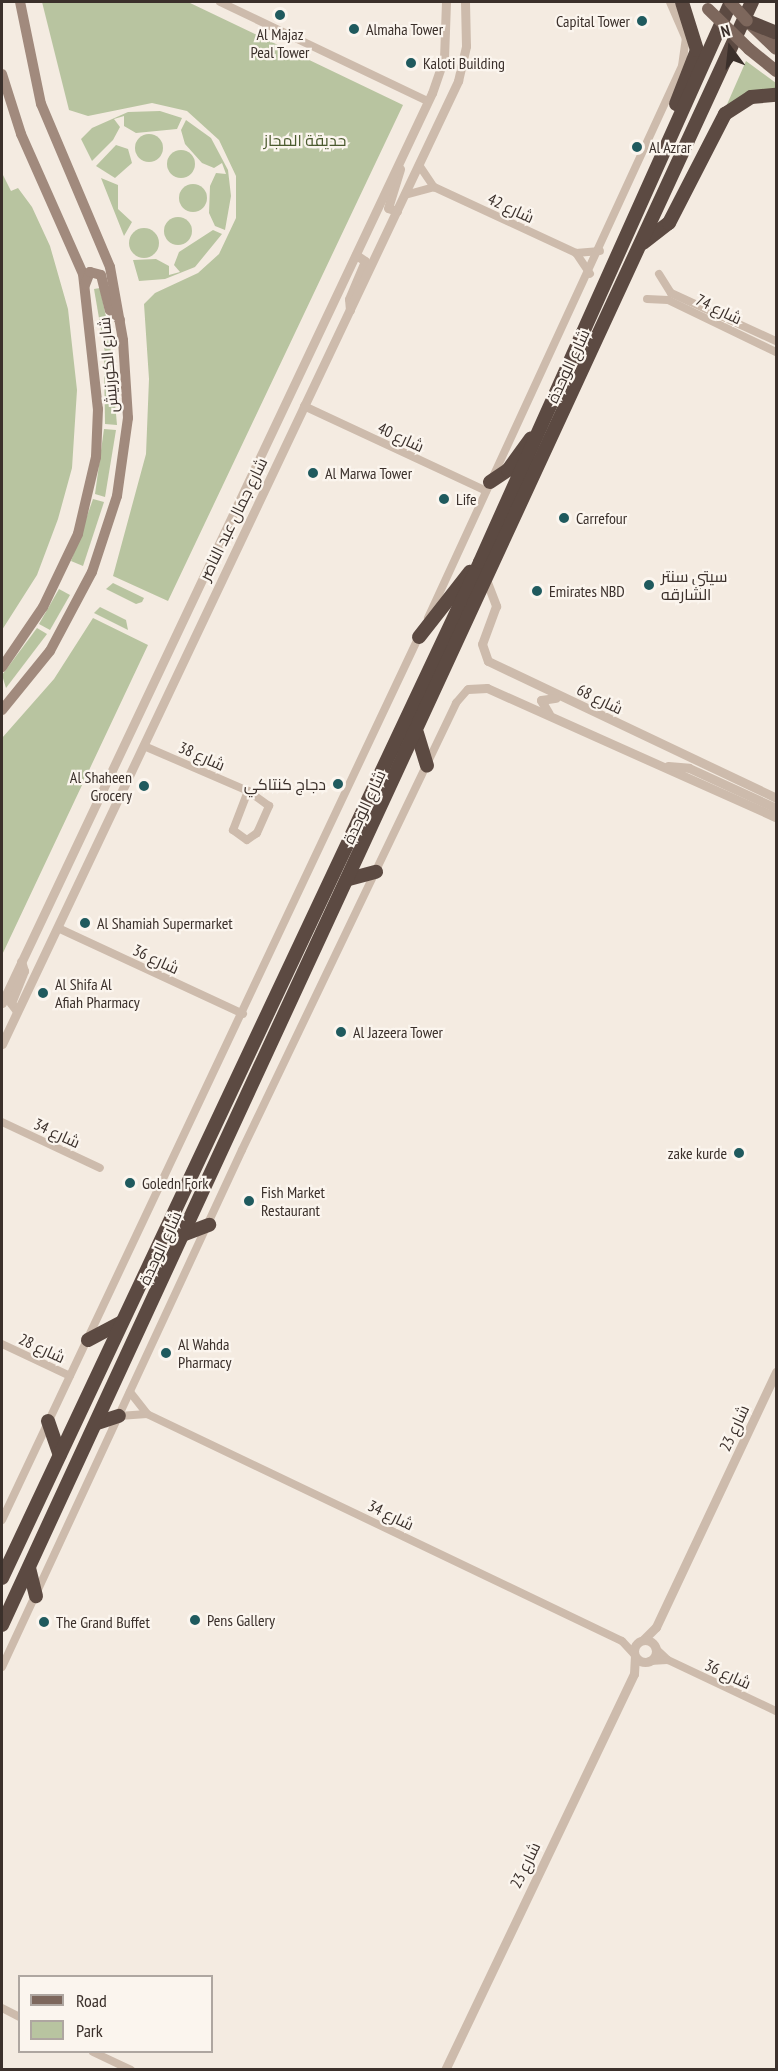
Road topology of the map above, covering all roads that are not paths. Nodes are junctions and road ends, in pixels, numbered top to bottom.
1 (20, 2) edge
2 (220, 2) edge
3 (446, 2) edge
4 (465, 2) edge
5 (670, 2) edge
6 (682, 2) edge
7 (730, 2) edge
8 (754, 3) edge
9 (705, 5) edge
10 (747, 21) junction
11 (777, 33) edge
12 (777, 49) edge
13 (777, 71) edge
14 (2, 74) edge
15 (777, 95) edge
16 (428, 101) junction
17 (674, 133) junction
18 (419, 165) junction
19 (399, 167) junction
20 (434, 187) junction
21 (405, 195) junction
22 (397, 211) junction
23 (643, 243) junction
24 (600, 251) junction
25 (576, 253) junction
26 (356, 255) junction
27 (590, 274) junction
28 (659, 274) dead end
29 (85, 285) junction
30 (648, 299) dead end
31 (350, 310) junction
32 (121, 321) junction
33 (777, 341) edge
34 (777, 352) edge
35 (304, 406) junction
36 (540, 427) junction
37 (488, 486) junction
38 (480, 562) junction
39 (487, 582) junction
40 (419, 637) junction
41 (2, 667) edge
42 (468, 689) joint
43 (567, 700) junction
44 (2, 710) edge
45 (553, 718) junction
46 (417, 733) junction
47 (144, 746) junction
48 (427, 766) junction
49 (665, 766) junction
50 (248, 791) junction
51 (777, 798) edge
52 (777, 808) edge
53 (777, 817) edge
54 (376, 872) junction
55 (349, 879) junction
56 (57, 928) junction
57 (21, 962) junction
58 (2, 1003) edge
59 (17, 1011) junction
60 (243, 1014) junction
61 (2, 1044) edge
62 (2, 1122) edge
63 (100, 1168) dead end
64 (209, 1225) junction
65 (185, 1234) junction
66 (124, 1319) junction
67 (88, 1340) junction
68 (2, 1344) edge
69 (777, 1372) edge
70 (70, 1376) junction
71 (130, 1392) junction
72 (147, 1414) junction
73 (119, 1416) junction
74 (48, 1421) junction
75 (97, 1423) junction
76 (60, 1455) junction
77 (2, 1520) edge
78 (28, 1568) junction
79 (2, 1578) edge
80 (36, 1596) junction
81 (2, 1625) edge
82 (656, 1627) junction
83 (622, 1641) junction
84 (641, 1641) junction
85 (656, 1647) junction
86 (635, 1655) junction
87 (668, 1660) junction
88 (649, 1662) junction
89 (2, 1667) edge
90 (634, 1674) junction
91 (777, 1711) edge
92 (2, 2008) edge
93 (18, 2016) edge
94 (95, 2053) edge
95 (131, 2070) edge
96 (445, 2070) edge

1 - 32 main road, شارع الكورنيش
2 - 16 street
3 - 16 street, شارع جمال عبد الناصر
4 - 18 street, شارع جمال عبد الناصر
5 - 24 street
6 - 17 highway
7 - 10 main road, bridge
7 - 17 highway, شارع الوحدة
8 - 23 highway, شارع الوحدة
9 - 13 main road, bridge
10 - 11 highway
10 - 12 main road
14 - 29 main road, شارع الكورنيش
15 - 23 highway
16 - 19 street, شارع جمال عبد الناصر
17 - 36 highway, شارع الوحدة
18 - 20 street
18 - 21 street, شارع جمال عبد الناصر
19 - 22 street
19 - 26 street, شارع جمال عبد الناصر
20 - 21 street
20 - 25 street, شارع 42
21 - 22 street, شارع جمال عبد الناصر
22 - 31 street, شارع جمال عبد الناصر
23 - 39 highway, شارع الوحدة
24 - 25 street, شارع 42
24 - 27 street
25 - 27 street
26 - 31 street
26 - 57 street, شارع جمال عبد الناصر
27 - 37 street
28 - 33 street, شارع 74
29 - 32 main road
29 - 41 main road, شارع الكورنيش
30 - 34 street, شارع 74
31 - 35 street, شارع جمال عبد الناصر
32 - 44 main road, شارع الكورنيش
35 - 37 street, شارع 40
35 - 47 street, شارع جمال عبد الناصر
36 - 37 highway
36 - 38 highway, شارع الوحدة
37 - 40 street
38 - 40 highway
38 - 66 highway, شارع الوحدة
39 - 43 street, شارع 68
39 - 46 highway, شارع الوحدة
40 - 60 street
42 - 45 street
42 - 48 street
43 - 45 street
43 - 51 street, شارع 68
45 - 49 street
46 - 48 highway
46 - 55 highway, شارع الوحدة
47 - 50 street, شارع 38
47 - 56 street, شارع جمال عبد الناصر
48 - 54 street
49 - 52 street
49 - 53 street
50 - 50 street, شارع 38
54 - 55 highway
54 - 64 street
55 - 65 highway, شارع الوحدة
56 - 59 street, شارع جمال عبد الناصر
56 - 60 street, شارع 36
57 - 58 street, شارع جمال عبد الناصر
57 - 59 street
59 - 61 street, شارع جمال عبد الناصر
60 - 67 street
62 - 63 street, شارع 34
64 - 65 highway
64 - 71 street
65 - 75 highway, شارع الوحدة
66 - 67 highway
66 - 76 highway, شارع الوحدة
67 - 70 street
68 - 70 street, شارع 28
69 - 82 street, شارع 23
70 - 74 street
71 - 72 street, شارع 34
71 - 73 street
72 - 73 street, شارع 34
72 - 83 street, شارع 34
73 - 75 highway
73 - 80 street
74 - 76 highway
74 - 77 street
75 - 78 highway, شارع الوحدة
76 - 79 highway, شارع الوحدة
78 - 80 highway
78 - 81 highway, شارع الوحدة
80 - 89 street
82 - 84 street, شارع 23
82 - 85 street, شارع 23
83 - 84 street, شارع 34
83 - 86 street, شارع 34
84 - 85 street
84 - 86 street, شارع 23
85 - 87 street, شارع 36
85 - 88 street
86 - 88 street
86 - 90 street, شارع 23
87 - 88 street, شارع 36
87 - 91 street, شارع 36
88 - 90 street, شارع 23
90 - 96 street, شارع 23
92 - 93 street
94 - 95 street

